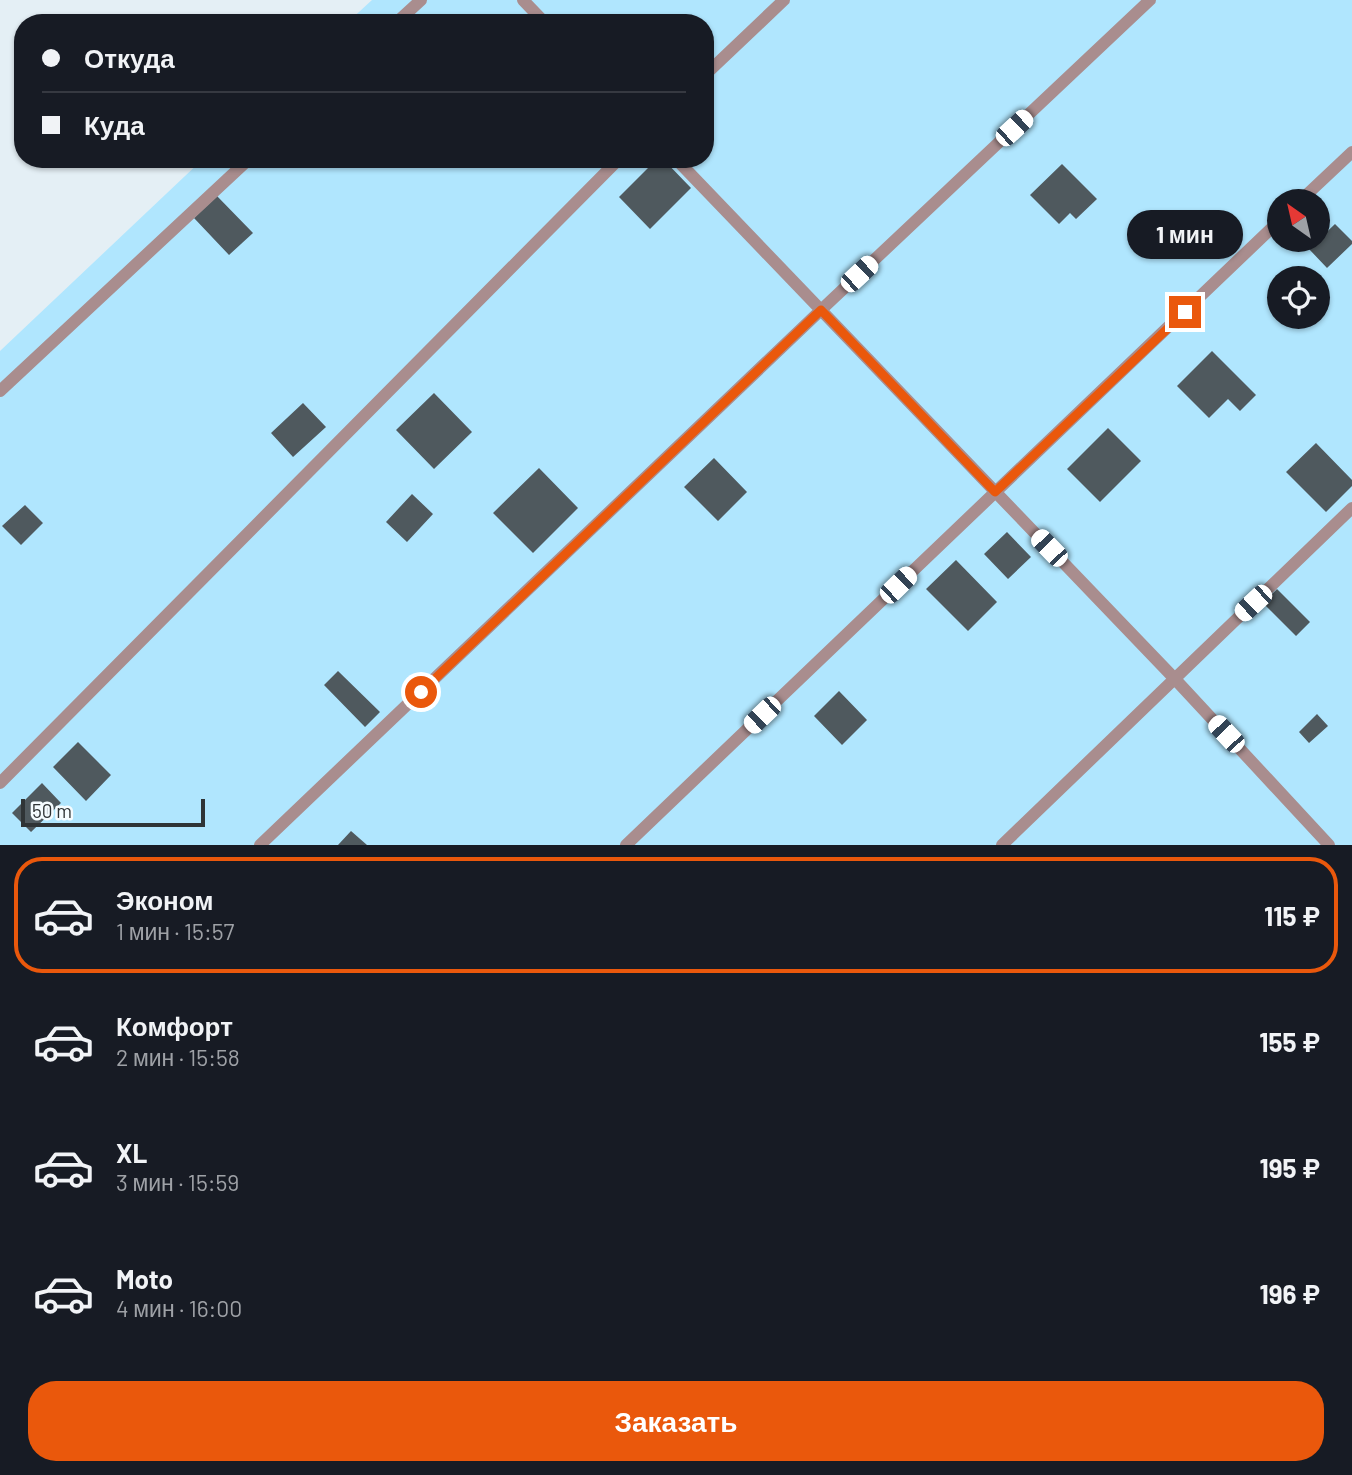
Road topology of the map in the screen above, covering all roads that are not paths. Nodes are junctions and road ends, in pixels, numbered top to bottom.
1 (421, 0) edge
2 (523, 0) edge
3 (784, 0) edge
4 (1150, 0) edge
5 (406, 14) edge
6 (536, 14) edge
7 (714, 66) edge
8 (1352, 152) edge
9 (239, 168) edge
10 (610, 168) edge
11 (685, 168) edge
12 (1313, 189) edge
13 (1267, 232) edge
14 (821, 310) junction
15 (0, 391) edge
16 (995, 492) junction
17 (1352, 508) edge
18 (1174, 678) junction
19 (0, 783) edge
20 (260, 845) edge
21 (626, 845) edge
22 (1002, 845) edge
23 (1329, 845) edge

1 - 5 lane
2 - 6 lane
3 - 7 lane
4 - 14 lane
8 - 12 lane
9 - 15 lane
10 - 19 lane
11 - 14 lane
13 - 16 lane
14 - 16 lane
14 - 20 lane
16 - 18 lane
16 - 21 lane
17 - 18 lane
18 - 22 lane
18 - 23 lane

